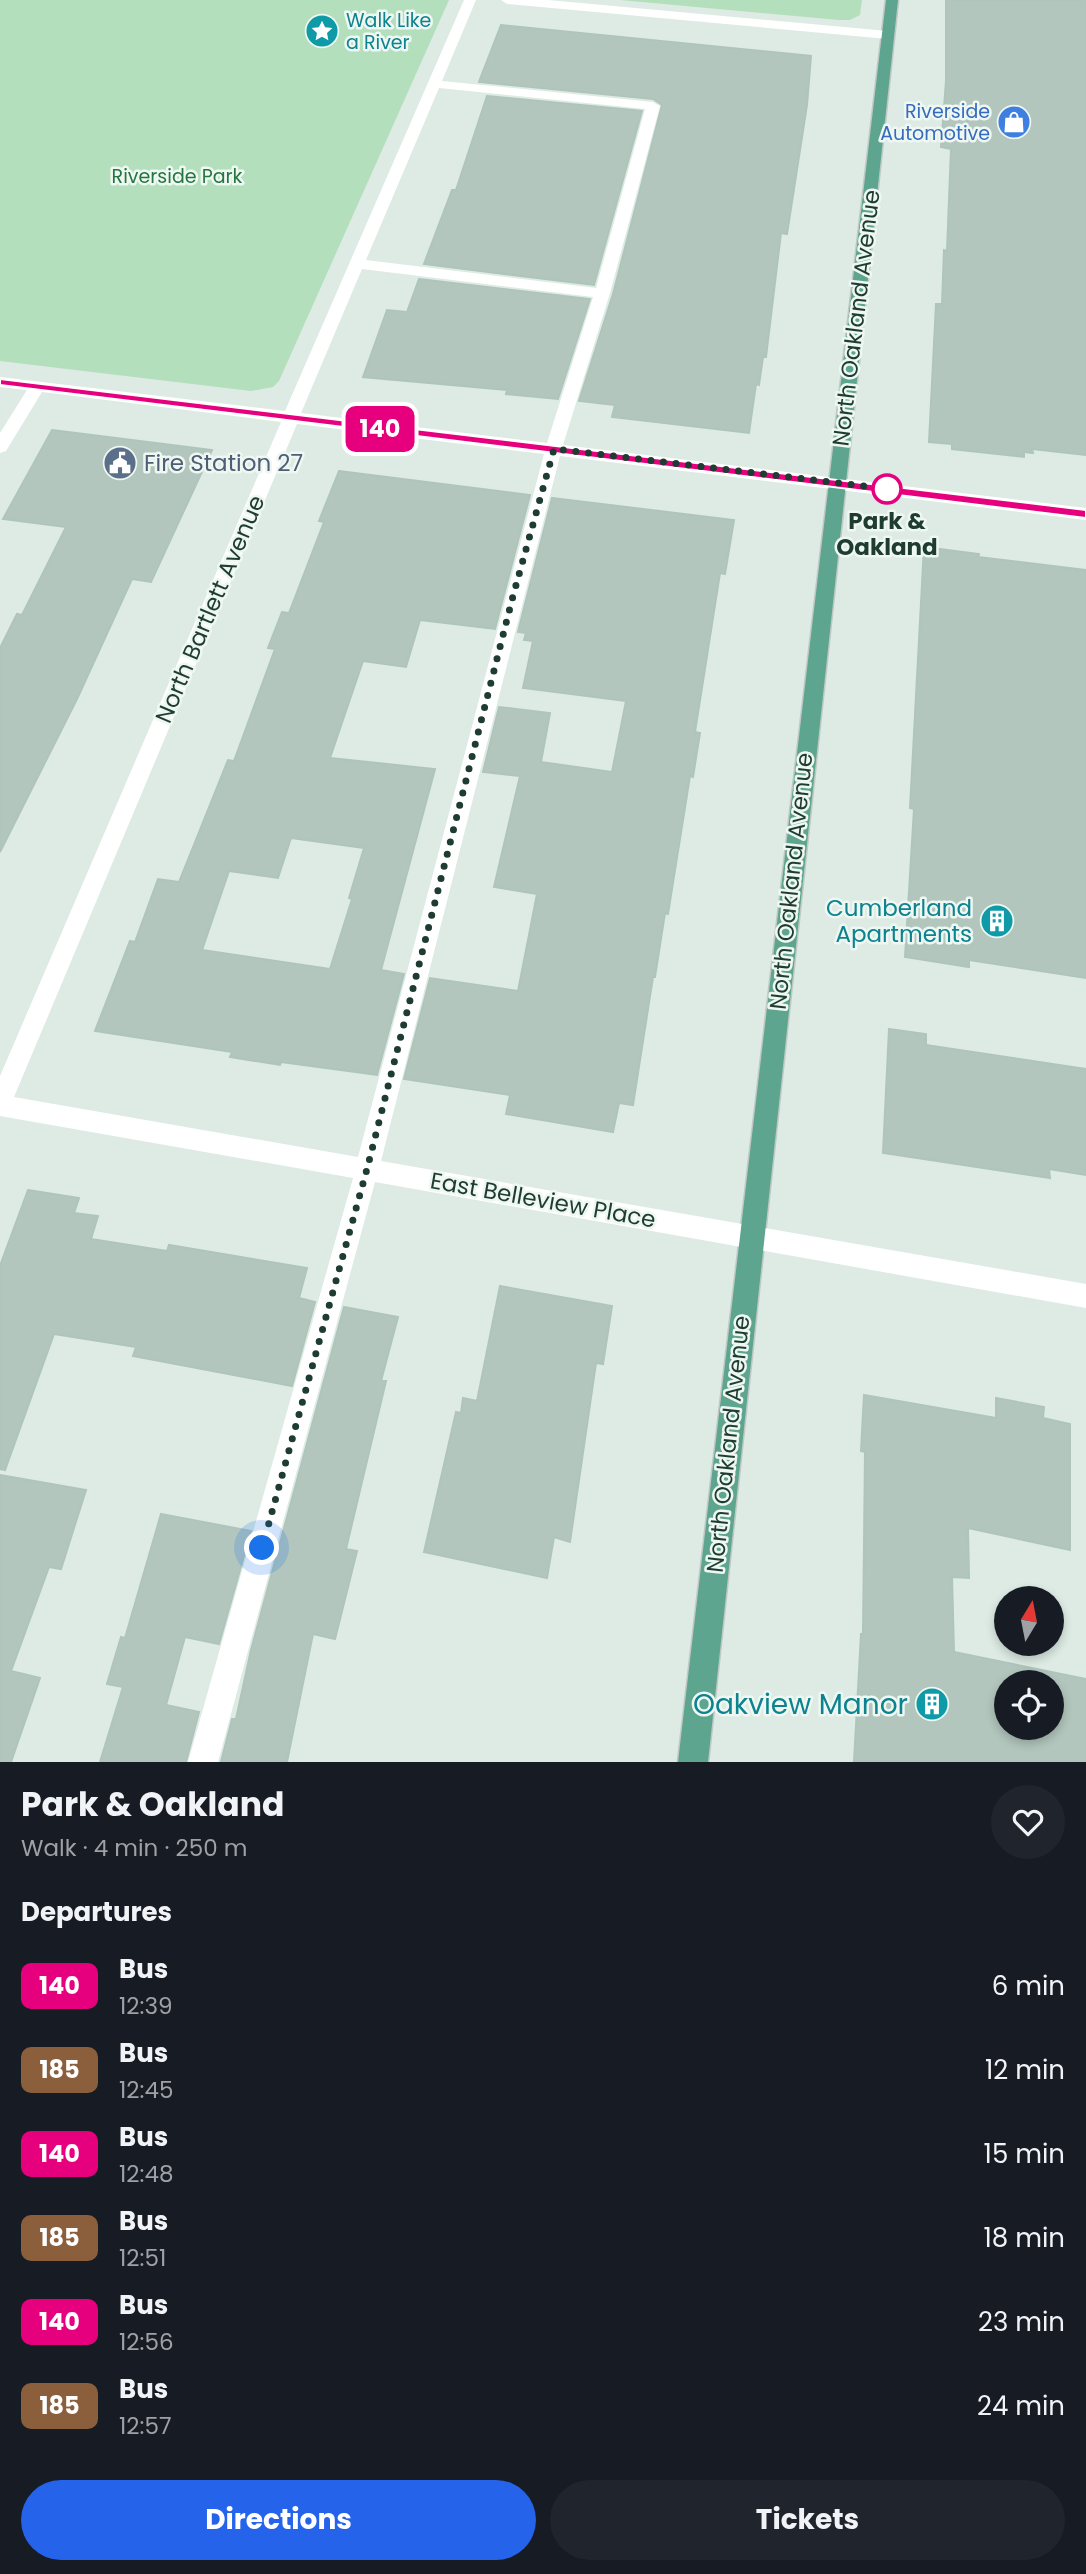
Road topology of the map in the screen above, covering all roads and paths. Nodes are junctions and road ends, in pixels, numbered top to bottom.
1 (470, 0) edge
2 (506, 0) edge
3 (892, 0) edge
4 (888, 35) junction
5 (435, 84) junction
6 (358, 264) junction
7 (602, 293) junction
8 (0, 382) edge
9 (37, 387) junction
10 (290, 417) junction
11 (0, 447) edge
12 (554, 449) junction
13 (837, 483) junction
14 (1086, 514) edge
15 (0, 1104) edge
16 (367, 1169) junction
17 (753, 1237) junction
18 (1086, 1296) edge
19 (203, 1762) edge
20 (693, 1762) edge

1 - 5 street, North Bartlett Avenue
2 - 4 street
3 - 4 main road, North Oakland Avenue
4 - 13 main road, North Oakland Avenue
5 - 6 street, North Bartlett Avenue
5 - 7 street
6 - 7 street
6 - 10 street, North Bartlett Avenue
7 - 12 street
8 - 9 street
9 - 10 street
9 - 11 street
10 - 12 street
10 - 15 street, North Bartlett Avenue
12 - 13 street
12 - 16 street
13 - 14 street
13 - 17 main road, North Oakland Avenue
15 - 16 street, East Belleview Place
16 - 17 street, East Belleview Place
16 - 19 street
17 - 18 street, East Belleview Place
17 - 20 main road, North Oakland Avenue

